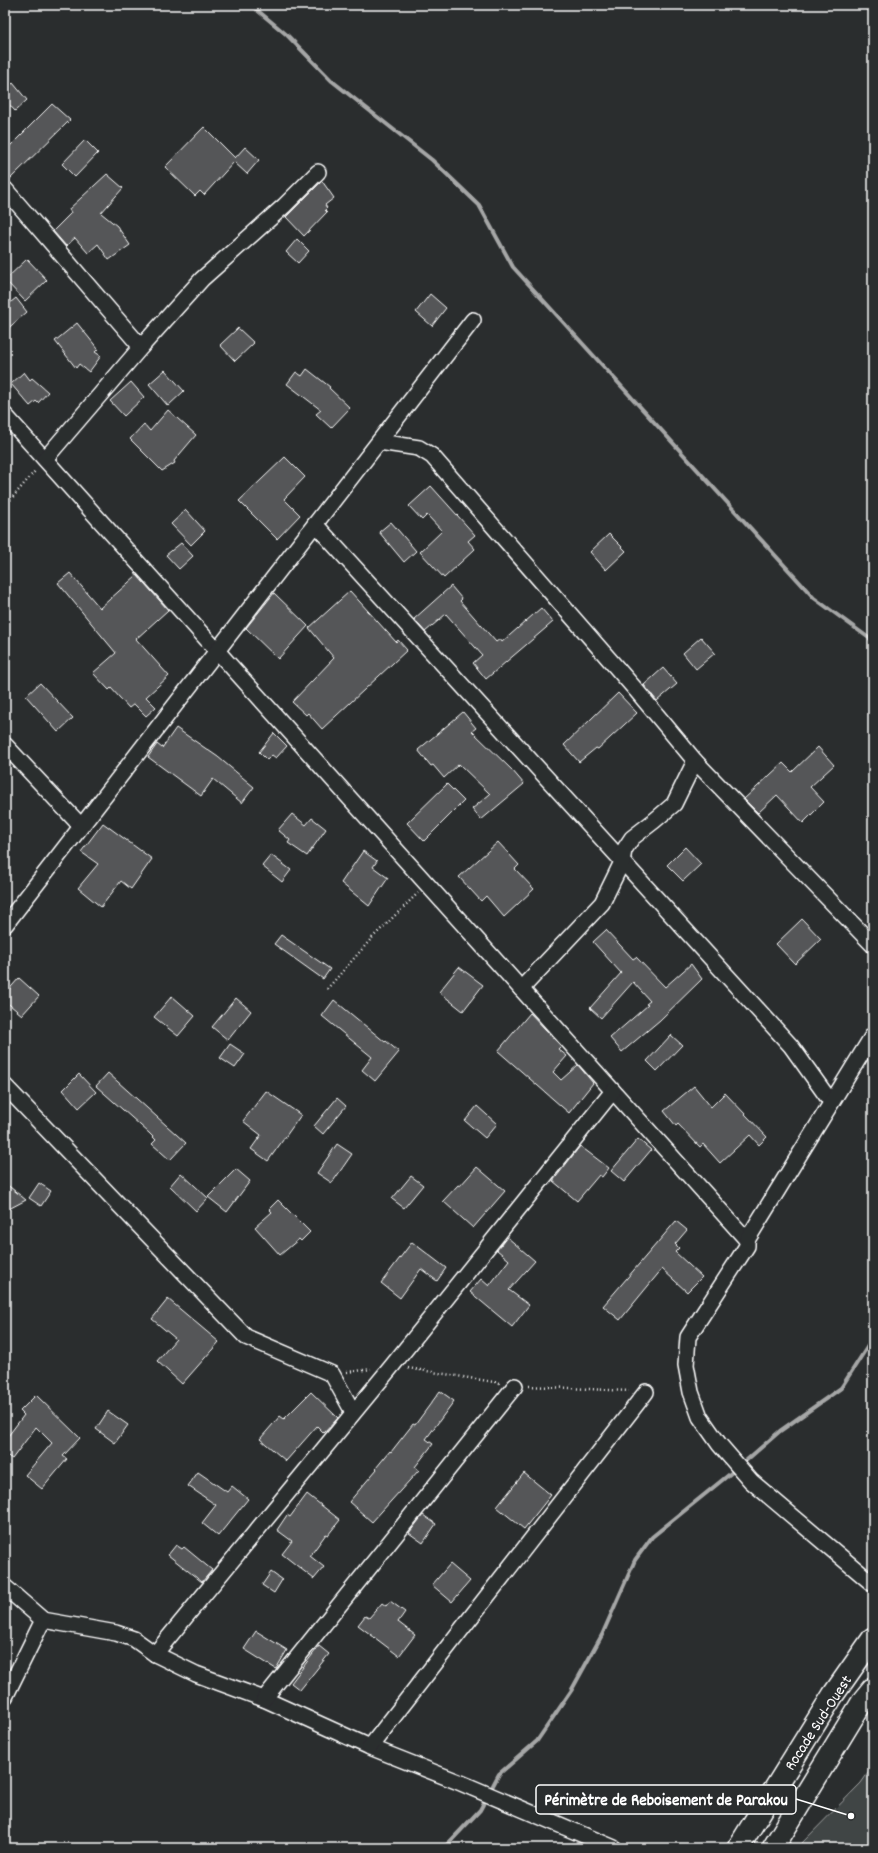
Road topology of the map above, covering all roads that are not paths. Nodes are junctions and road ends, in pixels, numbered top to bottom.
1 (318, 172) dead end
2 (5, 189) edge
3 (473, 320) dead end
4 (140, 347) junction
5 (5, 415) edge
6 (379, 442) junction
7 (45, 459) junction
8 (316, 524) junction
9 (218, 650) junction
10 (5, 745) edge
11 (695, 761) junction
12 (81, 826) junction
13 (622, 862) junction
14 (5, 926) edge
15 (873, 945) edge
16 (521, 988) junction
17 (873, 1035) edge
18 (5, 1086) edge
19 (613, 1091) junction
20 (831, 1102) junction
21 (747, 1240) junction
22 (515, 1386) road end
23 (646, 1392) road end
24 (353, 1412) junction
25 (873, 1584) edge
26 (5, 1587) edge
27 (43, 1620) junction
28 (873, 1638) edge
29 (155, 1654) junction
30 (873, 1688) edge
31 (5, 1697) edge
32 (264, 1699) junction
33 (370, 1747) junction
34 (614, 1848) edge
35 (738, 1848) edge
36 (773, 1848) edge

1 - 4 street
2 - 4 street
3 - 6 street
4 - 7 street
5 - 7 street
6 - 8 street
6 - 11 street
7 - 9 street
8 - 9 street
8 - 13 street
9 - 12 street
9 - 16 street
10 - 12 street
11 - 13 street
11 - 15 street
12 - 14 street
13 - 16 street
13 - 20 street
16 - 19 street
17 - 20 street
18 - 24 street
19 - 21 street
19 - 24 street
20 - 21 street
21 - 25 street
22 - 32 street
23 - 33 street
24 - 29 street
26 - 27 street
27 - 29 street
27 - 31 street
28 - 35 main road, Rocade Sud-Ouest
29 - 32 street
30 - 36 main road, Rocade Sud-Ouest
32 - 33 street
33 - 34 street

